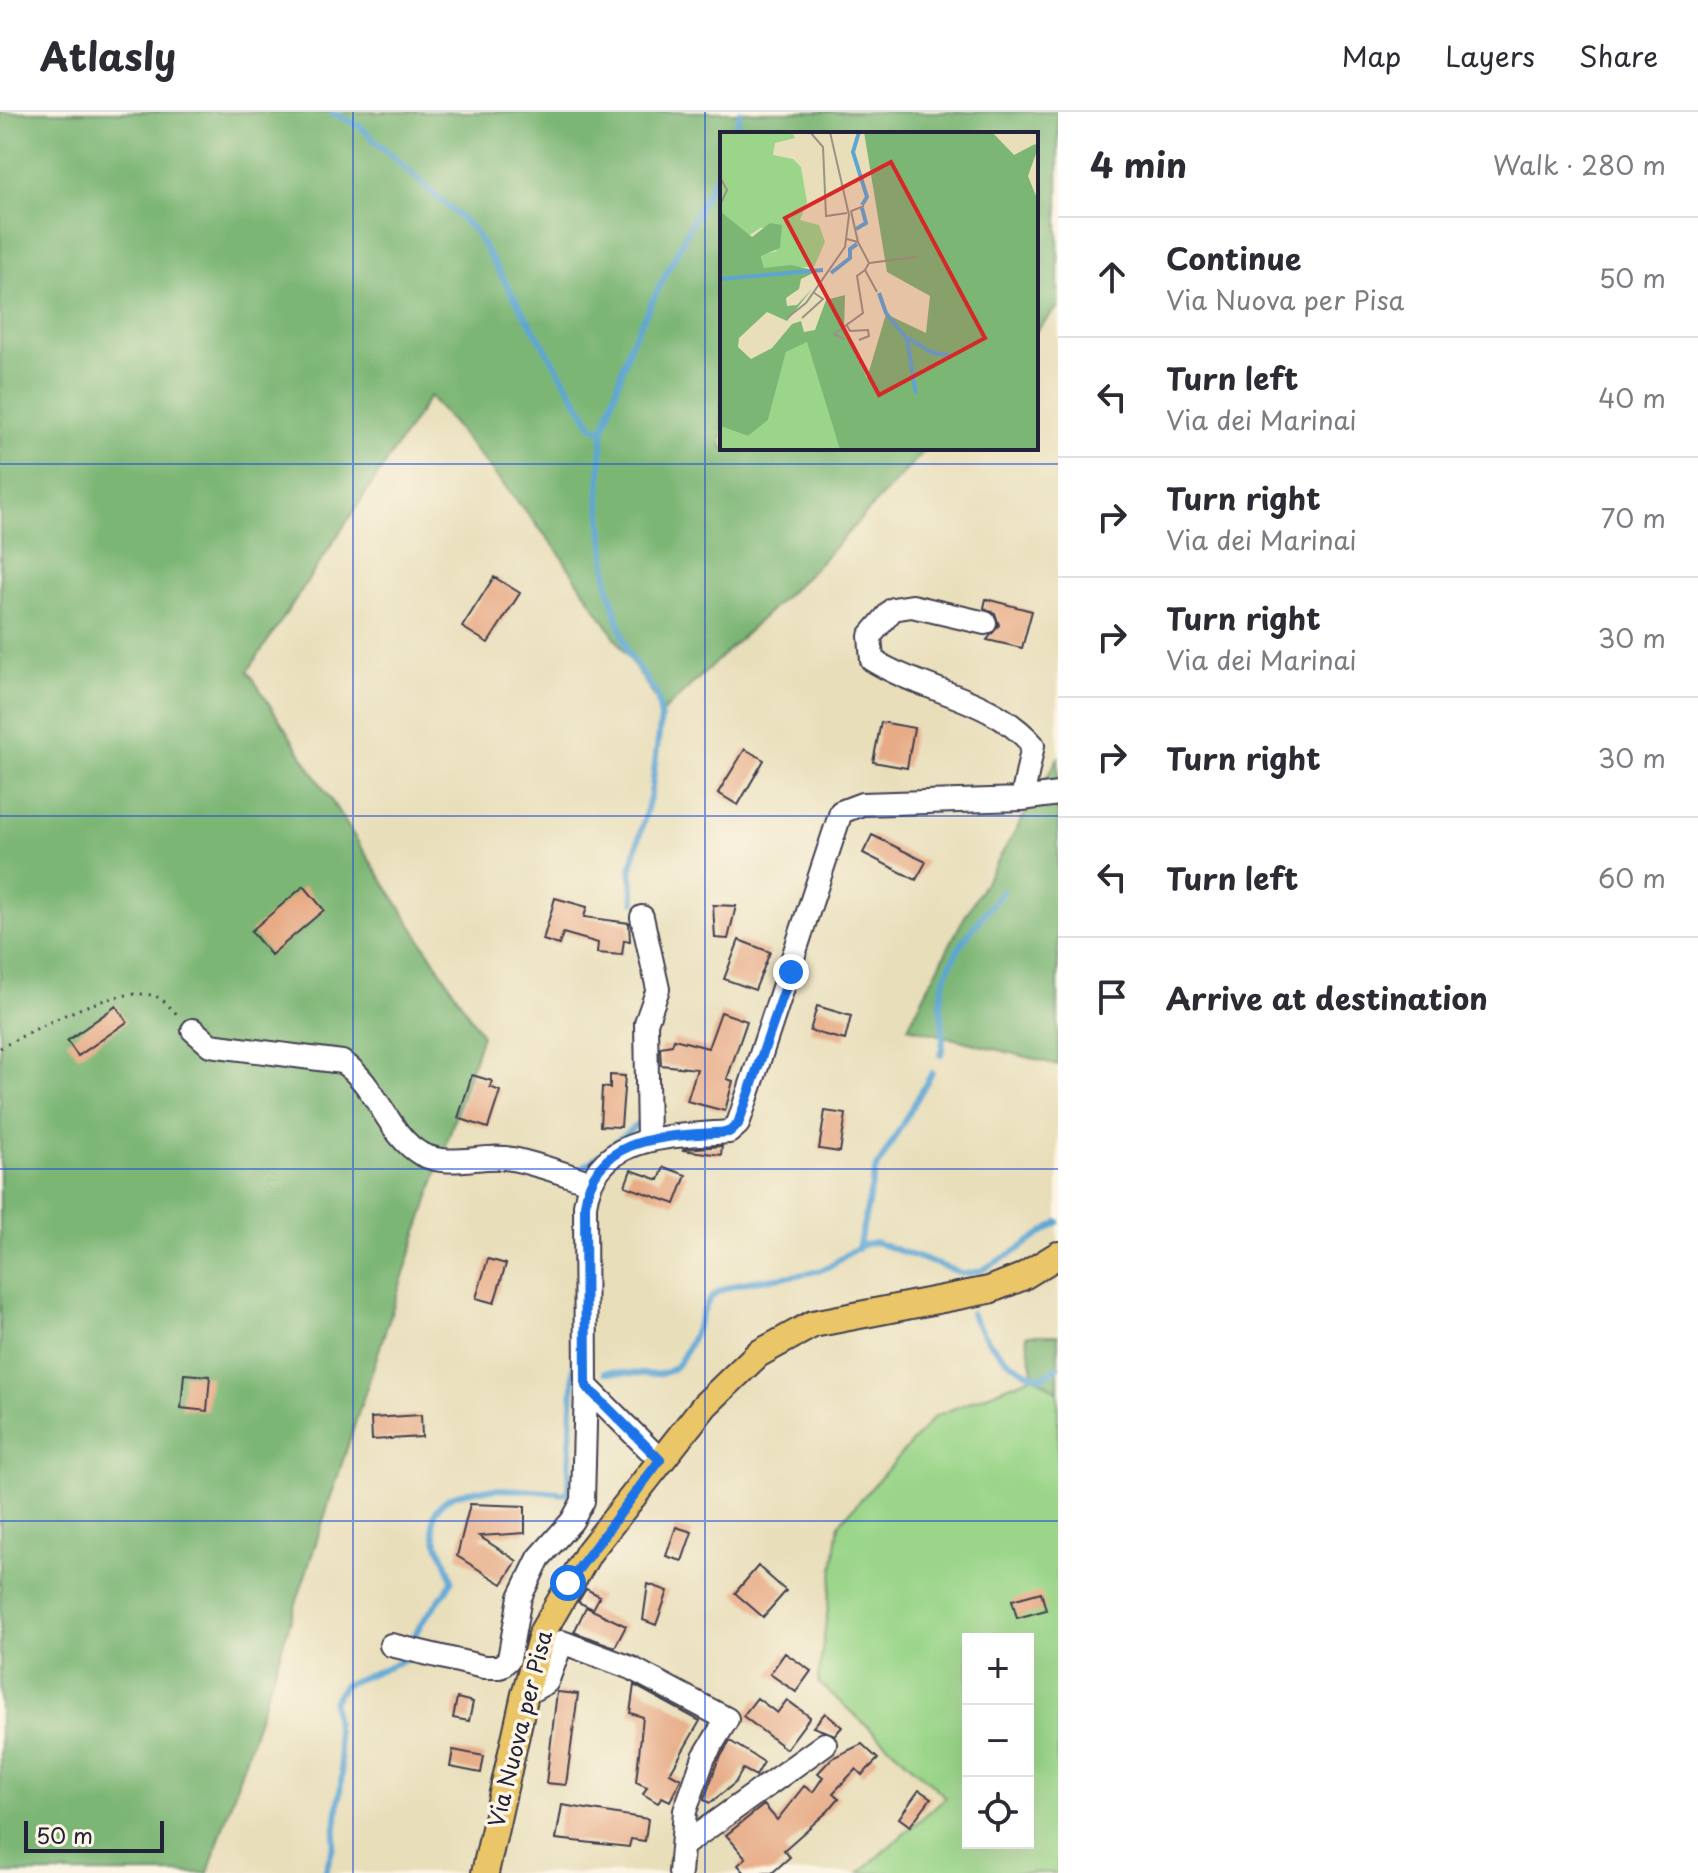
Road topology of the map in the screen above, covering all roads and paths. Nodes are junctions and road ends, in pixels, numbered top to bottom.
1 (985, 623) dead end
2 (1058, 794) edge
3 (1022, 799) junction
4 (642, 917) dead end
5 (193, 1030) joint
6 (0, 1048) edge
7 (648, 1137) junction
8 (589, 1182) junction
9 (1058, 1255) edge
10 (586, 1386) junction
11 (660, 1460) junction
12 (391, 1645) dead end
13 (525, 1694) junction
14 (825, 1744) dead end
15 (685, 1844) junction
16 (485, 1873) edge
17 (680, 1873) edge

1 - 3 street
2 - 3 street
3 - 7 street
4 - 7 street
5 - 6 path
5 - 8 street
7 - 8 street
8 - 10 street
9 - 11 main road, Via Nuova per Pisa
10 - 11 street
10 - 12 street
11 - 13 main road, Via Nuova per Pisa
13 - 15 street
13 - 16 main road, Via Nuova per Pisa
14 - 15 street
15 - 17 street

